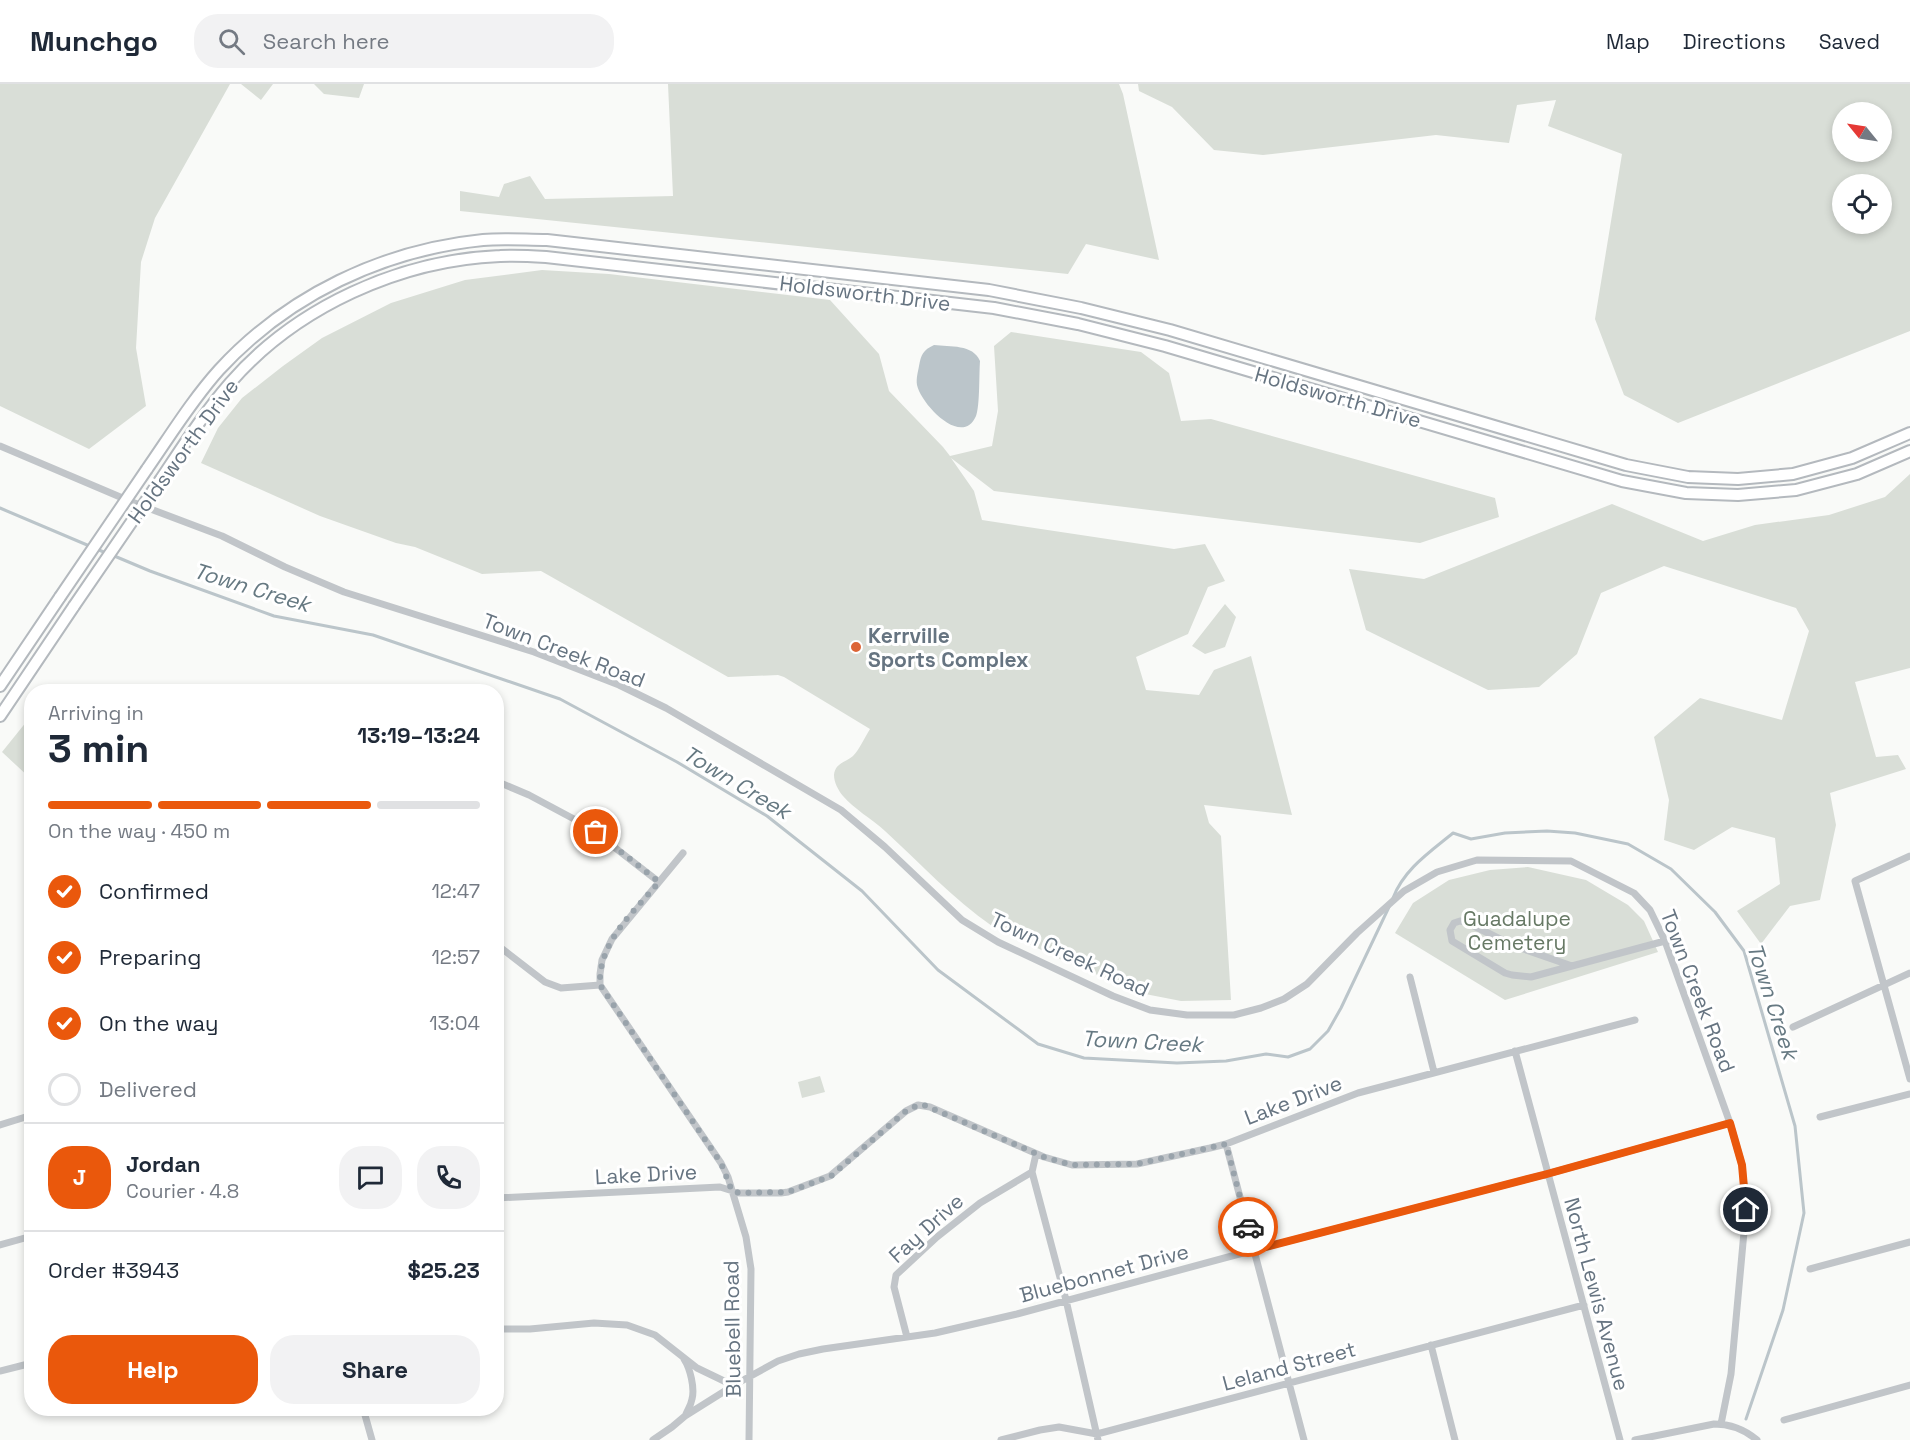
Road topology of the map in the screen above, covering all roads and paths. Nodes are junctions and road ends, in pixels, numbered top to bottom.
1 (901, 281) junction
2 (900, 297) junction
3 (1439, 410) junction
4 (1434, 425) junction
5 (1910, 433) edge
6 (0, 446) edge
7 (1910, 451) edge
8 (0, 686) edge
9 (0, 716) edge
10 (504, 784) edge
11 (682, 853) dead end
12 (1910, 856) edge
13 (659, 882) junction
14 (1665, 941) junction
15 (504, 950) edge
16 (1572, 966) junction
17 (1910, 973) edge
18 (1410, 977) dead end
19 (600, 985) junction
20 (1884, 985) junction
21 (1635, 1020) dead end
22 (1793, 1027) dead end
23 (1515, 1052) junction
24 (1434, 1072) junction
25 (1910, 1079) edge
26 (1910, 1094) edge
27 (1820, 1117) dead end
28 (24, 1118) edge
29 (1730, 1123) junction
30 (0, 1125) edge
31 (1226, 1144) junction
32 (1036, 1154) junction
33 (1032, 1172) junction
34 (1547, 1174) junction
35 (732, 1191) junction
36 (504, 1198) edge
37 (24, 1238) edge
38 (1910, 1242) edge
39 (0, 1245) edge
40 (1254, 1250) junction
41 (1810, 1269) dead end
42 (1066, 1300) junction
43 (1584, 1305) junction
44 (504, 1329) edge
45 (907, 1337) junction
46 (1431, 1345) junction
47 (684, 1357) junction
48 (24, 1365) edge
49 (0, 1371) edge
50 (750, 1377) junction
51 (1290, 1383) junction
52 (736, 1384) junction
53 (1910, 1385) edge
54 (365, 1416) edge
55 (685, 1416) junction
56 (1784, 1420) dead end
57 (1721, 1424) junction
58 (1098, 1437) edge
59 (372, 1440) edge
60 (653, 1440) edge
61 (749, 1440) edge
62 (1001, 1440) edge
63 (1304, 1440) edge
64 (1455, 1440) edge
65 (1620, 1440) edge
66 (1635, 1440) edge
67 (1757, 1440) edge

1 - 2 main road
1 - 3 main road, Holdsworth Drive
1 - 8 main road, Holdsworth Drive, bridge
2 - 4 main road, Holdsworth Drive
2 - 9 main road, Holdsworth Drive, bridge
3 - 4 main road
3 - 5 main road, Holdsworth Drive
4 - 7 main road, Holdsworth Drive
6 - 14 street, Town Creek Road
10 - 13 street
11 - 13 street
12 - 20 street
13 - 19 street
14 - 16 street
14 - 29 street, Town Creek Road
15 - 19 street
16 - 16 street
17 - 20 street
18 - 24 street
19 - 35 street, Bluebell Road
20 - 22 street
20 - 25 street
21 - 23 street, Lake Drive
23 - 24 street, Lake Drive
23 - 34 street, North Lewis Avenue
24 - 31 street, Lake Drive
26 - 27 street
28 - 30 street
29 - 34 street, Bluebonnet Drive
29 - 57 street, Town Creek Road
31 - 32 street, Lake Drive
31 - 40 street
32 - 33 street
32 - 35 street, Lake Drive
33 - 42 street
33 - 45 street, Fay Drive
34 - 40 street, Bluebonnet Drive
34 - 43 street, North Lewis Avenue
35 - 36 street, Lake Drive
35 - 50 street, Bluebell Road
37 - 39 street
38 - 41 street
40 - 42 street, Bluebonnet Drive
40 - 51 street
42 - 45 street, Bluebonnet Drive
42 - 58 street
43 - 46 street, Leland Street
43 - 65 street, North Lewis Avenue
44 - 47 street
45 - 50 street, Bluebonnet Drive
46 - 51 street, Leland Street
46 - 64 street
47 - 52 street
47 - 55 street
48 - 49 street
50 - 52 street, Bluebonnet Drive
50 - 61 street, Bluebell Road
51 - 58 street, Leland Street
51 - 63 street
52 - 55 street, Bluebonnet Drive
53 - 56 street
54 - 59 street
55 - 60 street, Bluebonnet Drive
57 - 66 street
57 - 67 street
58 - 62 street, Leland Street

